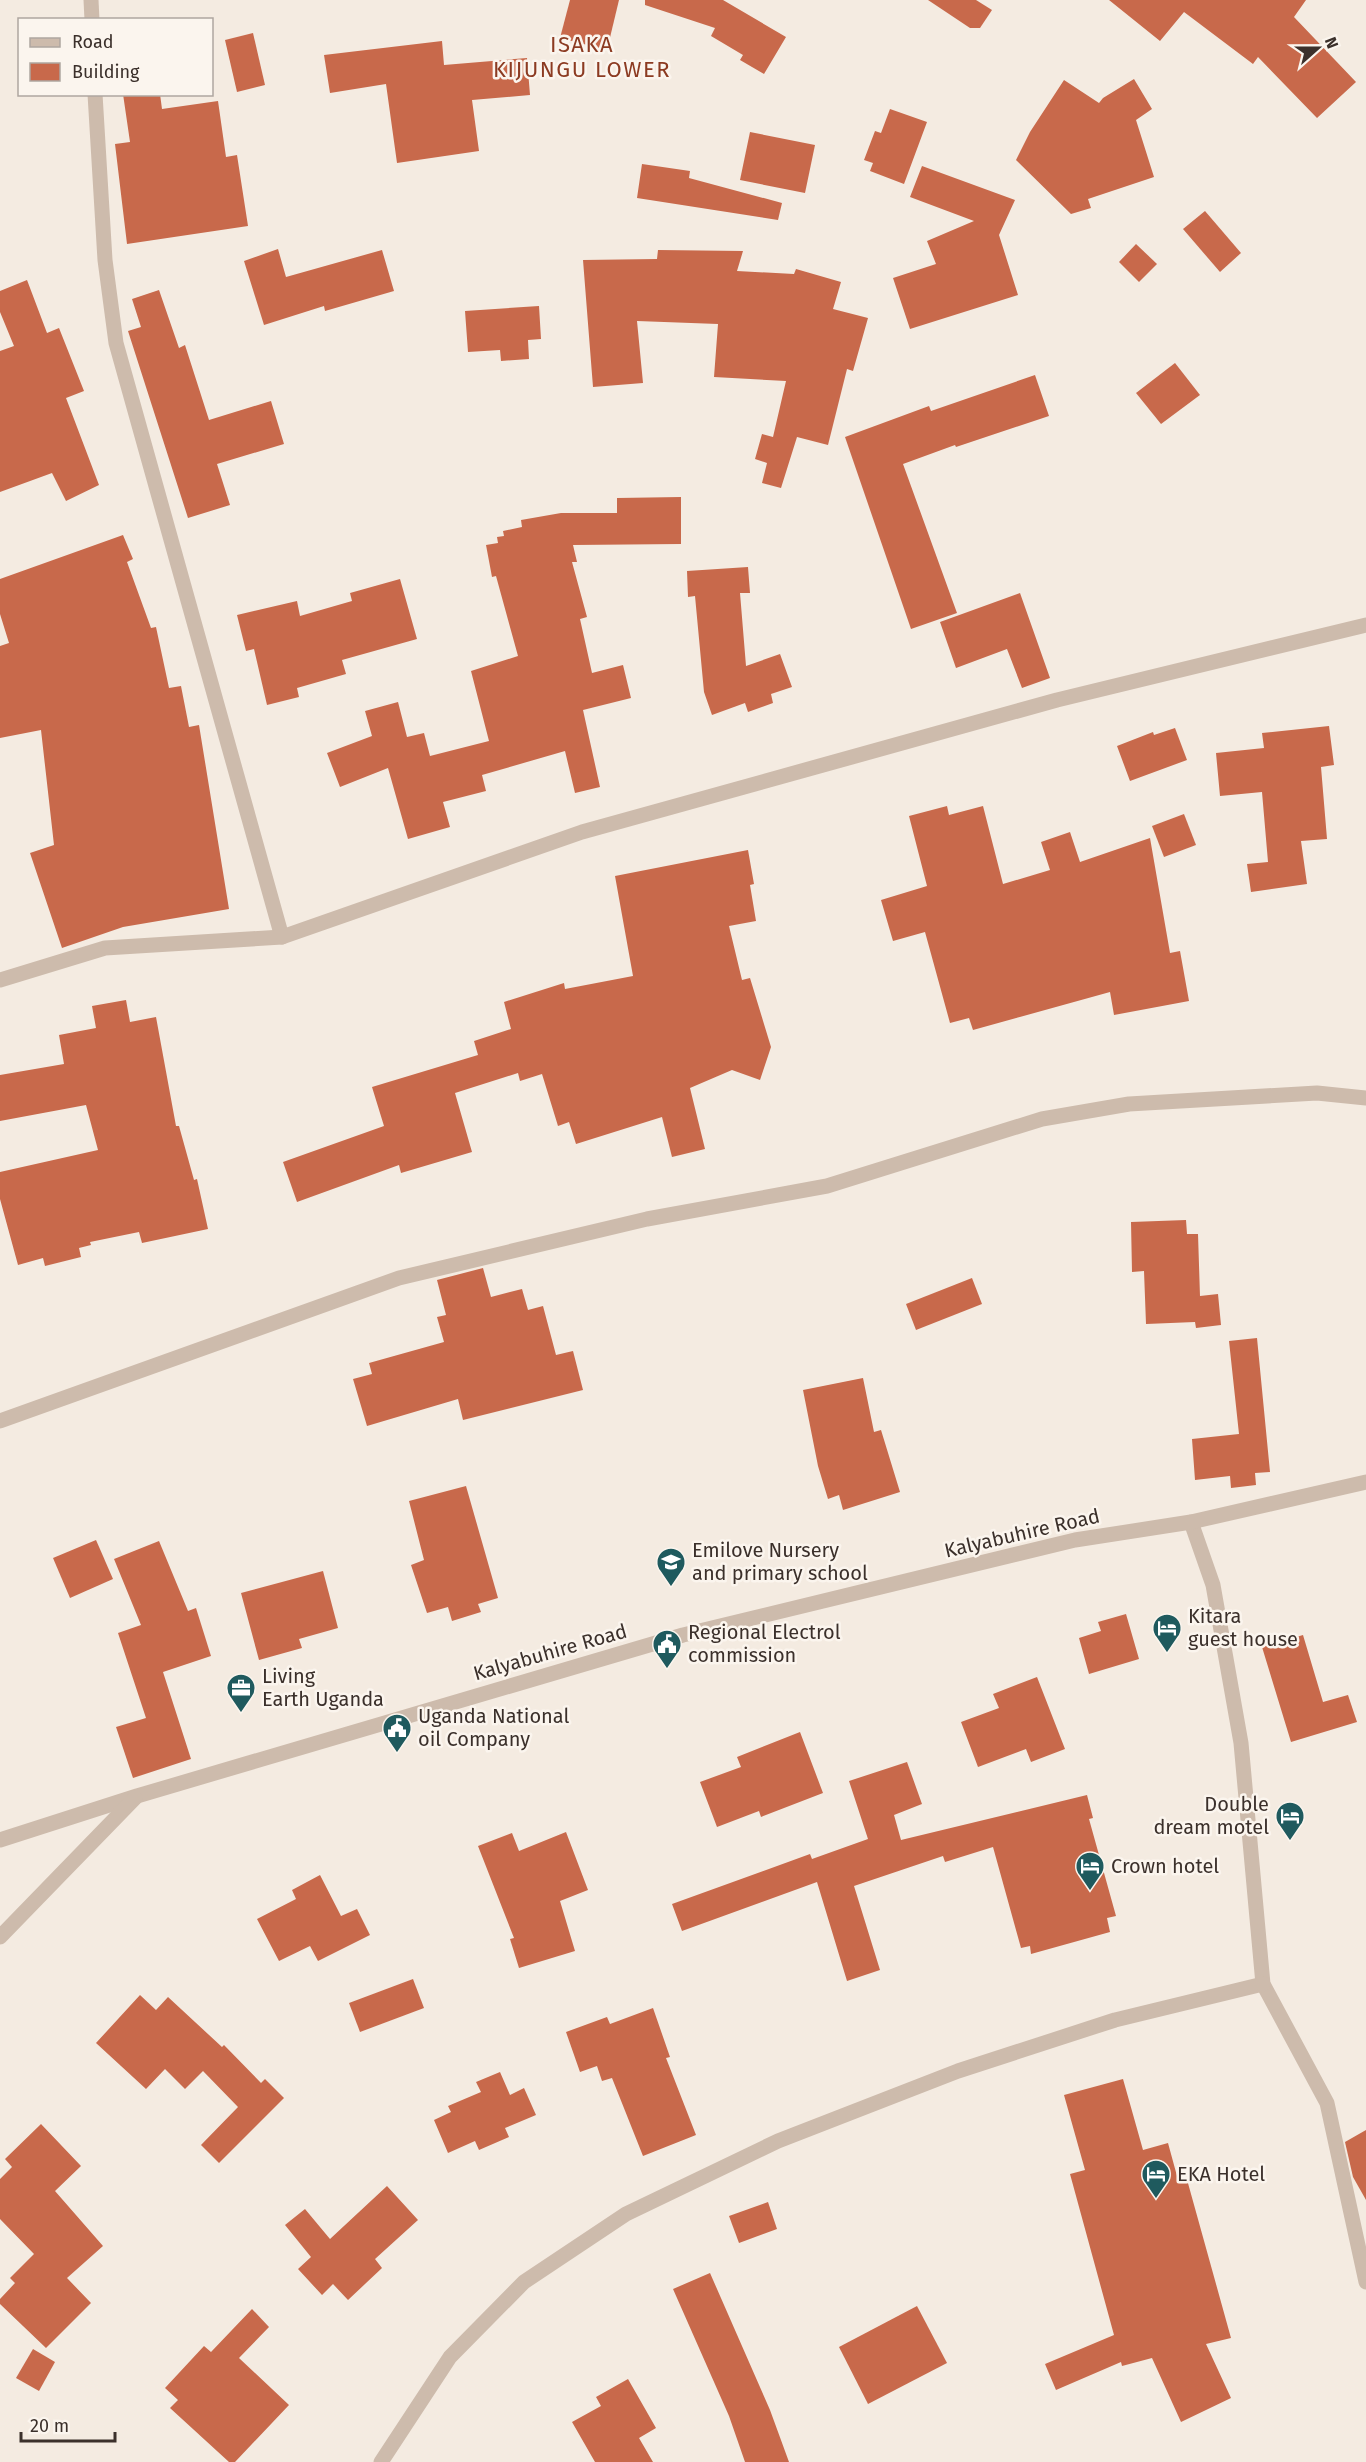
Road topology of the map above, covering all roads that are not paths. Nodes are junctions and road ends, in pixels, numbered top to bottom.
1 (92, 0) edge
2 (92, 18) edge
3 (95, 96) edge
4 (1366, 625) edge
5 (282, 937) junction
6 (0, 980) edge
7 (1366, 1098) edge
8 (0, 1421) edge
9 (1366, 1482) edge
10 (1191, 1522) junction
11 (137, 1796) junction
12 (0, 1840) edge
13 (0, 1937) edge
14 (1263, 1984) junction
15 (1366, 2282) edge
16 (381, 2462) edge

1 - 2 street
3 - 5 street
4 - 5 street
5 - 6 street
7 - 8 street
9 - 10 street, Kalyabuhire Road
10 - 11 street, Kalyabuhire Road
10 - 14 street
11 - 12 street, Kalyabuhire Road
11 - 13 street
14 - 15 street
14 - 16 street

